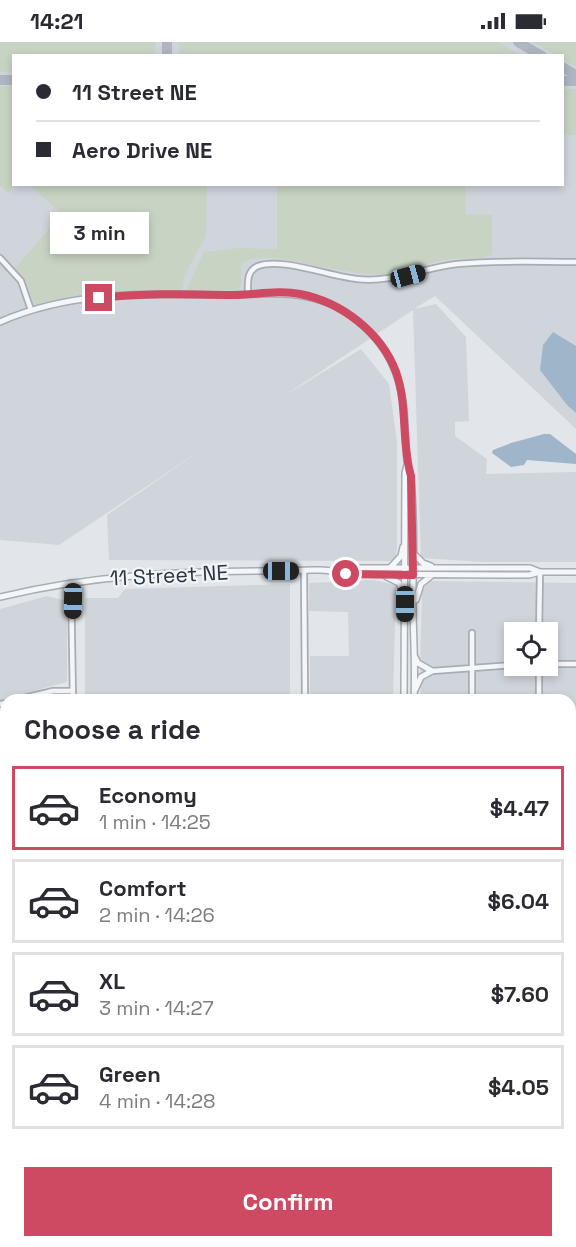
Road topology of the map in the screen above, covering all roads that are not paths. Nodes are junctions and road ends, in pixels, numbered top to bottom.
1 (0, 258) edge
2 (576, 262) edge
3 (248, 294) junction
4 (32, 310) junction
5 (0, 322) edge
6 (407, 464) junction
7 (406, 535) junction
8 (414, 554) junction
9 (390, 568) junction
10 (405, 568) junction
11 (440, 568) junction
12 (479, 568) junction
13 (304, 571) junction
14 (339, 572) junction
15 (414, 572) junction
16 (540, 572) junction
17 (576, 572) edge
18 (377, 574) junction
19 (405, 575) junction
20 (433, 575) junction
21 (71, 583) junction
22 (405, 596) junction
23 (0, 597) edge
24 (414, 613) junction
25 (539, 622) edge
26 (472, 633) dead end
27 (414, 654) junction
28 (558, 664) edge
29 (576, 664) edge
30 (504, 666) edge
31 (472, 669) junction
32 (432, 670) junction
33 (539, 676) edge
34 (73, 691) joint
35 (414, 691) joint
36 (40, 694) edge
37 (305, 694) edge
38 (404, 694) edge
39 (472, 694) edge
40 (539, 694) edge

1 - 4 street
2 - 3 street
3 - 4 street
3 - 6 street
4 - 5 street
6 - 7 street
6 - 8 street
7 - 9 street
7 - 10 street
8 - 11 street
8 - 15 street
9 - 10 street, 11 Street NE
9 - 14 street, 11 Street NE
10 - 15 street, 11 Street NE
10 - 19 street
11 - 12 street, 11 Street NE
11 - 15 street, 11 Street NE
12 - 15 street
12 - 16 street, 11 Street NE
13 - 14 street, 11 Street NE
13 - 21 street, 11 Street NE
13 - 37 street
14 - 18 street, 11 Street NE
15 - 19 street
15 - 20 street, 11 Street NE
15 - 24 street
16 - 17 street, 11 Street NE
16 - 20 street, 11 Street NE
16 - 25 street
18 - 19 street, 11 Street NE
18 - 22 street
19 - 22 street
20 - 24 street
21 - 23 street, 11 Street NE
21 - 34 street
22 - 38 street
24 - 27 street
26 - 31 street
27 - 32 street
27 - 35 street
28 - 29 street
30 - 31 street
31 - 32 street
31 - 39 street
32 - 35 street
33 - 40 street
34 - 36 street

